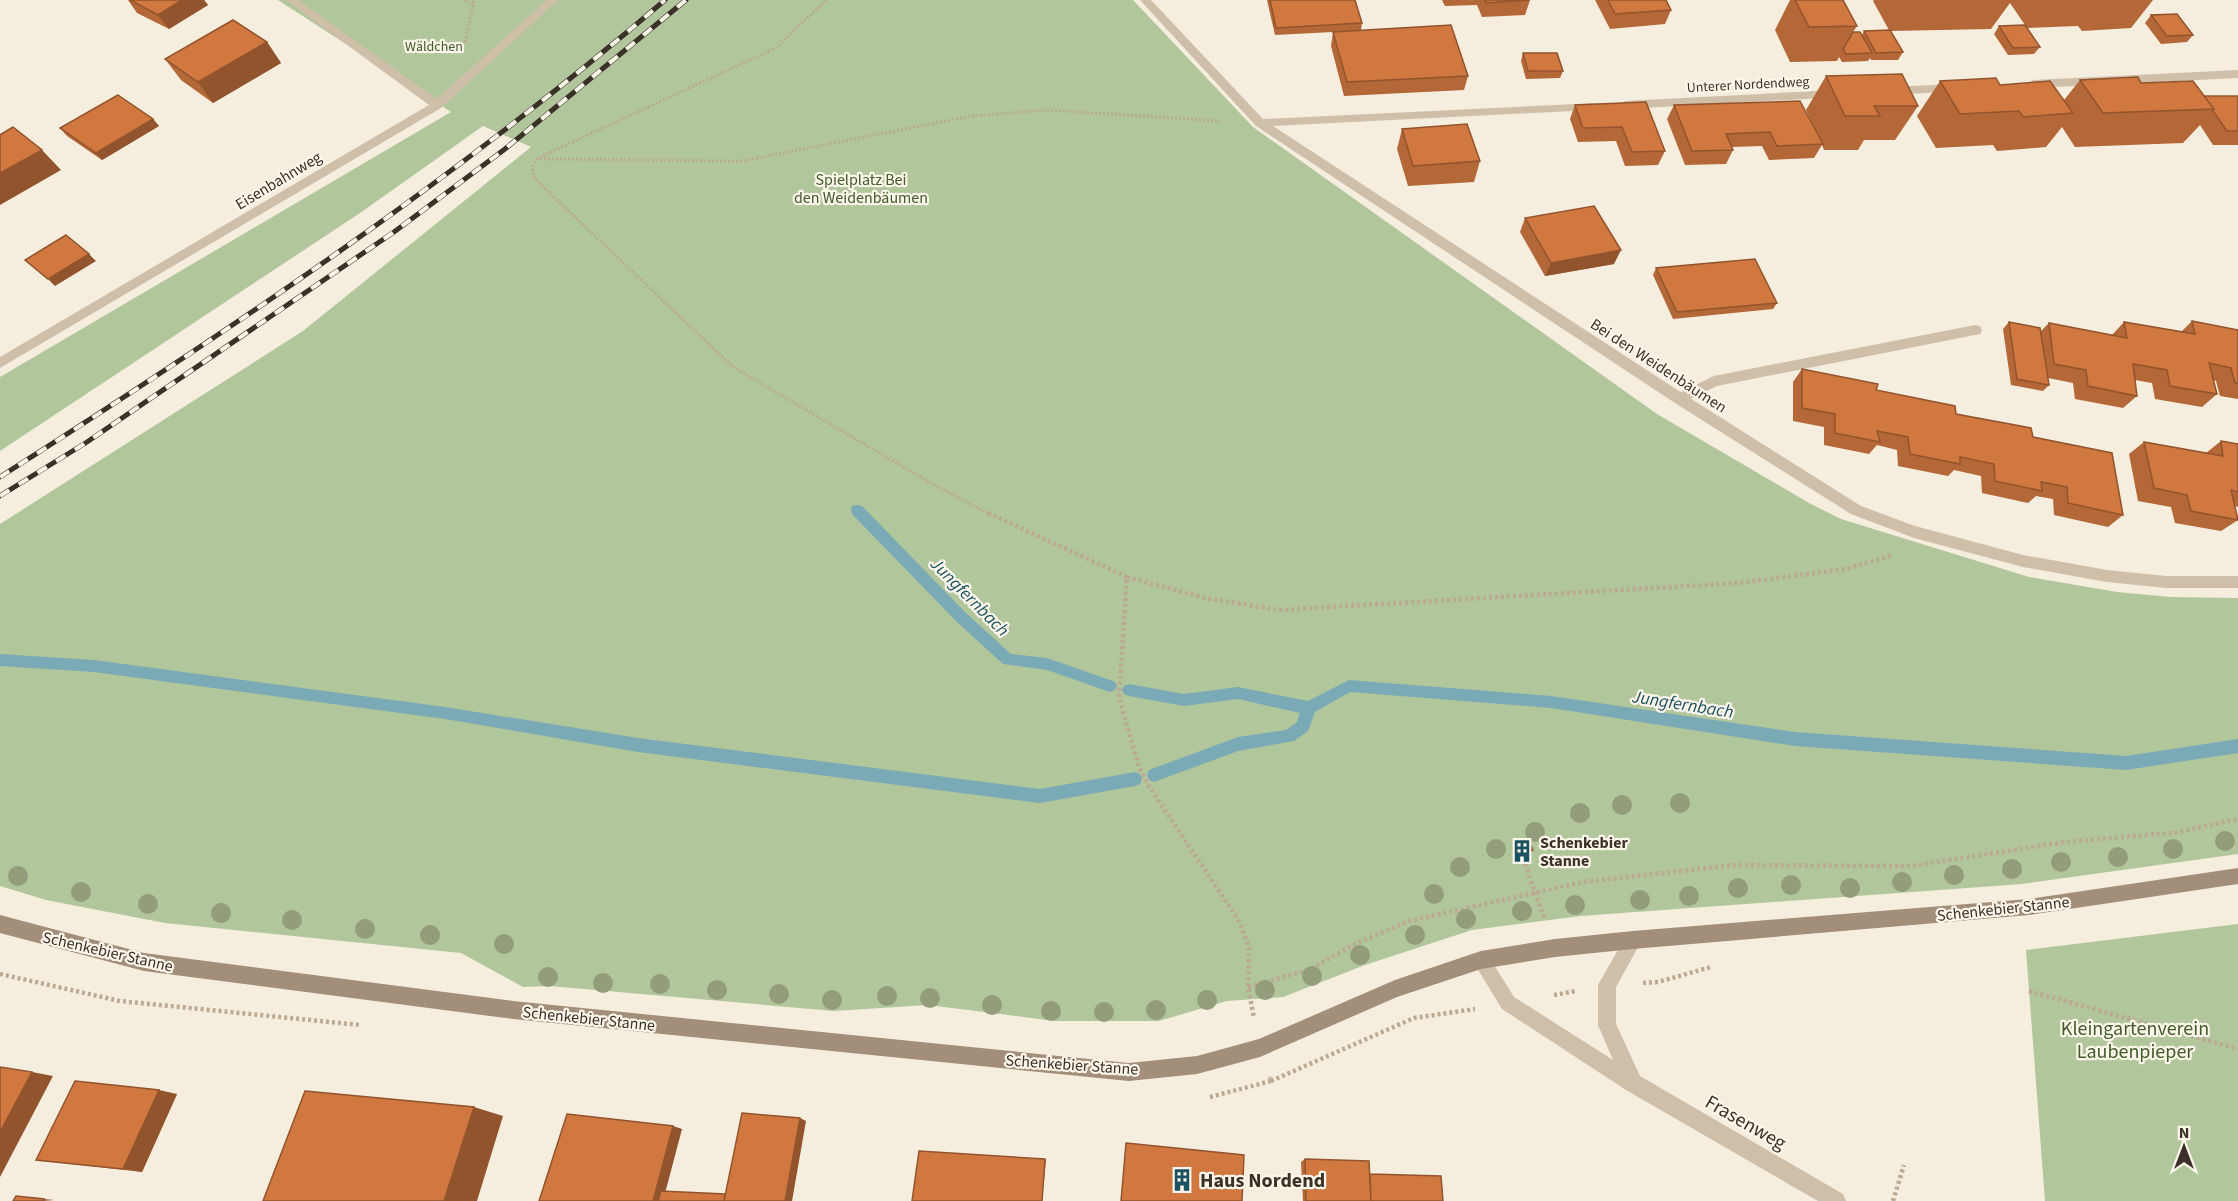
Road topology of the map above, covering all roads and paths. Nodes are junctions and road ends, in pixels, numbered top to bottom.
1 (291, 0) edge
2 (465, 0) edge
3 (474, 0) edge
4 (553, 0) edge
5 (826, 0) edge
6 (1145, 0) edge
7 (473, 5) junction
8 (467, 33) dead end
9 (2238, 74) edge
10 (2023, 85) edge
11 (1964, 88) edge
12 (1880, 92) edge
13 (1844, 94) edge
14 (437, 105) junction
15 (1260, 123) junction
16 (538, 159) junction
17 (1976, 330) dead end
18 (0, 363) edge
19 (1680, 399) junction
20 (1914, 532) junction
21 (1127, 578) junction
22 (2238, 582) edge
23 (2238, 819) edge
24 (1525, 864) edge
25 (2238, 876) edge
26 (1535, 892) junction
27 (0, 924) edge
28 (1633, 940) junction
29 (1555, 948) junction
30 (1481, 960) junction
31 (1717, 966) dead end
32 (1607, 985) junction
33 (1248, 987) junction
34 (2029, 991) dead end
35 (1508, 1004) junction
36 (1260, 1048) junction
37 (2238, 1049) edge
38 (1271, 1081) dead end
39 (1634, 1083) junction
40 (1904, 1165) dead end
41 (1836, 1201) edge
42 (1893, 1201) edge

1 - 14 street
2 - 7 path
3 - 7 path
4 - 14 street, Eisenbahnweg
5 - 16 path
6 - 15 street, Bei den Weidenbäumen
7 - 8 path
9 - 10 street
11 - 12 street
13 - 15 street, Unterer Nordendweg
14 - 18 street, Eisenbahnweg
15 - 16 path
15 - 19 street, Bei den Weidenbäumen
16 - 21 path
17 - 19 street
19 - 20 street, Bei den Weidenbäumen
20 - 21 path
20 - 22 street, Bei den Weidenbäumen
21 - 33 path
23 - 26 path
24 - 26 path
25 - 28 street, Schenkebier Stanne
26 - 29 path
26 - 33 path
27 - 36 street, Schenkebier Stanne
28 - 29 street, Schenkebier Stanne
28 - 32 street
29 - 30 street, Schenkebier Stanne
30 - 35 street, Frasenweg
30 - 36 street, Schenkebier Stanne
31 - 32 path
32 - 35 path
32 - 39 street
33 - 36 path
34 - 37 path
35 - 38 path
35 - 39 street, Frasenweg
39 - 41 street, Frasenweg
40 - 42 path

